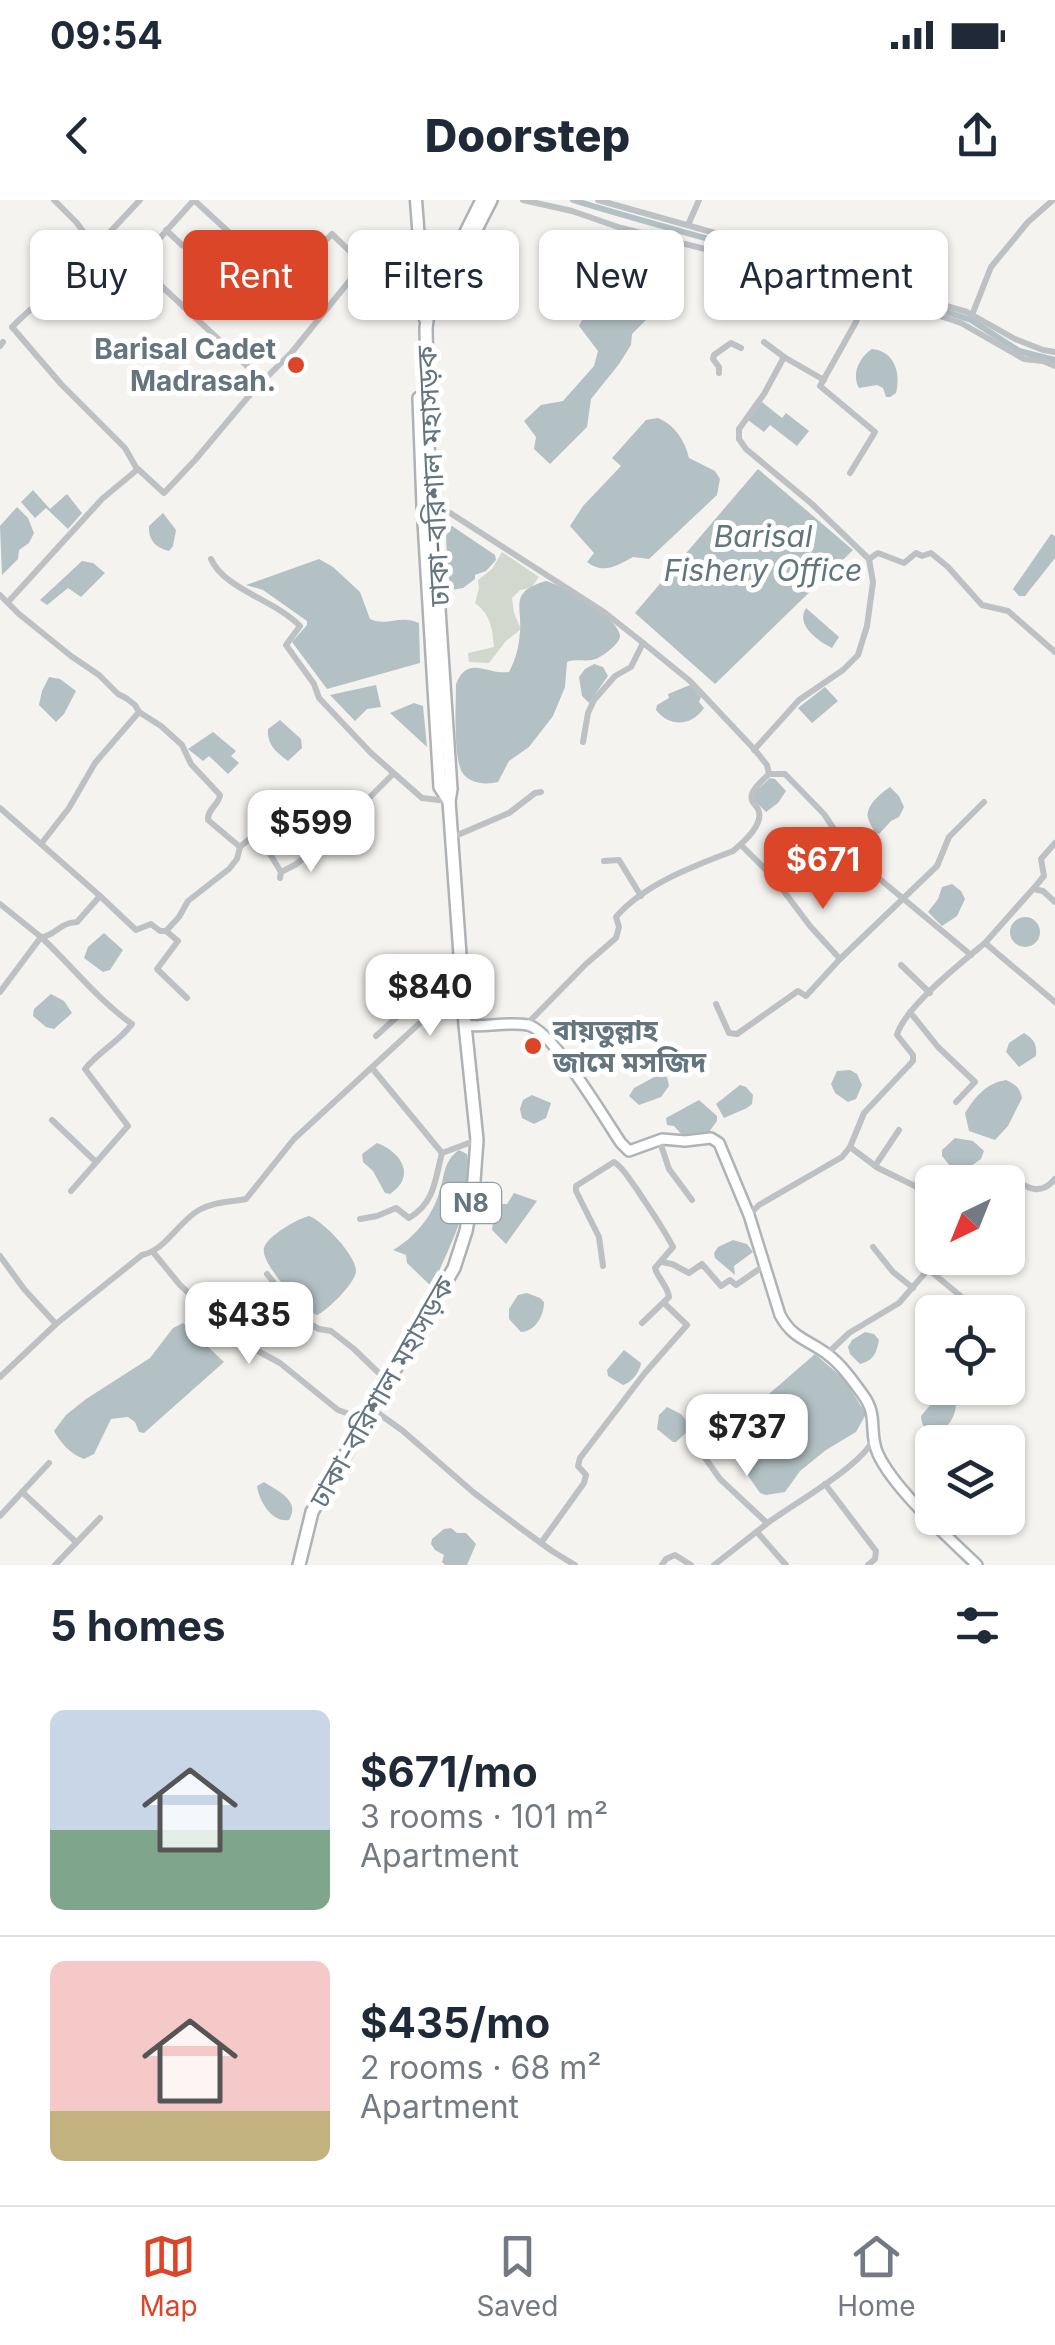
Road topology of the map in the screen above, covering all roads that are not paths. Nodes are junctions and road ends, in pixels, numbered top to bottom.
1 (54, 200) edge
2 (140, 200) edge
3 (194, 200) edge
4 (482, 200) edge
5 (492, 200) edge
6 (523, 200) edge
7 (598, 200) edge
8 (699, 200) edge
9 (1052, 200) edge
10 (415, 203) edge
11 (688, 225) junction
12 (82, 230) edge
13 (112, 230) edge
14 (166, 230) junction
15 (418, 230) edge
16 (183, 246) edge
17 (348, 249) edge
18 (704, 249) edge
19 (348, 281) edge
20 (30, 310) edge
21 (972, 315) junction
22 (948, 318) edge
23 (425, 320) edge
24 (857, 320) edge
25 (426, 328) junction
26 (764, 342) dead end
27 (742, 348) dead end
28 (1055, 352) edge
29 (784, 357) junction
30 (1055, 366) edge
31 (719, 373) dead end
32 (262, 380) junction
33 (824, 380) junction
34 (138, 469) junction
35 (850, 472) dead end
36 (434, 502) junction
37 (211, 559) dead end
38 (869, 559) junction
39 (0, 595) edge
40 (9, 601) dead end
41 (643, 643) junction
42 (1055, 652) edge
43 (139, 712) junction
44 (583, 742) dead end
45 (754, 750) junction
46 (394, 774) junction
47 (769, 774) junction
48 (541, 792) dead end
49 (449, 801) junction
50 (984, 802) dead end
51 (0, 808) edge
52 (452, 838) junction
53 (1055, 843) edge
54 (41, 844) junction
55 (741, 845) junction
56 (240, 847) junction
57 (604, 861) dead end
58 (1033, 889) junction
59 (100, 896) junction
60 (641, 896) junction
61 (902, 898) junction
62 (1055, 902) edge
63 (0, 904) edge
64 (166, 931) junction
65 (40, 937) junction
66 (985, 943) junction
67 (970, 955) junction
68 (461, 959) junction
69 (840, 959) junction
70 (901, 965) dead end
71 (462, 984) junction
72 (0, 992) edge
73 (930, 993) junction
74 (186, 998) dead end
75 (1055, 1002) edge
76 (716, 1004) dead end
77 (910, 1012) junction
78 (465, 1024) junction
79 (526, 1025) junction
80 (376, 1036) dead end
81 (372, 1068) junction
82 (956, 1102) dead end
83 (52, 1120) dead end
84 (898, 1130) dead end
85 (659, 1139) junction
86 (472, 1142) junction
87 (850, 1147) junction
88 (629, 1150) junction
89 (442, 1152) junction
90 (96, 1162) junction
91 (618, 1163) junction
92 (874, 1166) junction
93 (1055, 1179) edge
94 (1025, 1186) edge
95 (915, 1189) edge
96 (71, 1191) dead end
97 (692, 1200) dead end
98 (749, 1215) junction
99 (360, 1219) dead end
100 (873, 1247) dead end
101 (153, 1252) junction
102 (0, 1256) edge
103 (661, 1262) junction
104 (764, 1265) junction
105 (603, 1266) dead end
106 (267, 1274) dead end
107 (924, 1275) edge
108 (934, 1275) edge
109 (912, 1288) junction
110 (959, 1295) edge
111 (664, 1303) junction
112 (642, 1323) dead end
113 (56, 1324) junction
114 (827, 1354) junction
115 (0, 1377) edge
116 (388, 1382) junction
117 (370, 1408) junction
118 (874, 1439) junction
119 (703, 1454) dead end
120 (49, 1463) dead end
121 (826, 1484) junction
122 (22, 1492) junction
123 (0, 1516) edge
124 (100, 1518) dead end
125 (767, 1524) junction
126 (758, 1532) junction
127 (76, 1542) junction
128 (540, 1544) junction
129 (55, 1565) edge
130 (300, 1565) edge
131 (575, 1565) edge
132 (662, 1565) edge
133 (690, 1565) edge
134 (714, 1565) edge
135 (786, 1565) edge
136 (868, 1565) edge
137 (977, 1565) edge

1 - 12 street
2 - 13 street
3 - 14 street
3 - 17 street
4 - 25 highway, N8
5 - 25 highway, N8
6 - 18 street
7 - 11 street
8 - 11 street
9 - 21 street
10 - 15 main road
11 - 21 street
14 - 16 street
14 - 32 street
19 - 32 street
20 - 34 street
21 - 28 street
22 - 30 street
23 - 25 main road
24 - 33 street
25 - 36 highway, ঢাকা-বরিশাল মহাসড়ক / N8
25 - 49 highway, ঢাকা-বরিশাল মহাসড়ক / N8
26 - 29 street
27 - 31 street
29 - 33 street
29 - 38 street
32 - 34 street
33 - 35 street
34 - 40 street
36 - 41 street
36 - 49 highway, ঢাকা-বরিশাল মহাসড়ক / N8
37 - 46 street
38 - 42 street
38 - 45 street
39 - 43 street
41 - 44 street
41 - 45 street
43 - 54 street
43 - 56 street
45 - 47 street
46 - 49 street
46 - 56 street
47 - 55 street
47 - 61 street
48 - 52 street
49 - 52 highway, ঢাকা-বরিশাল মহাসড়ক / N8
50 - 61 street
51 - 54 street
52 - 68 highway, ঢাকা-বরিশাল মহাসড়ক / N8
53 - 58 street
54 - 59 street
55 - 60 street
55 - 69 street
56 - 64 street
57 - 60 street
58 - 62 street
58 - 66 street
59 - 64 street
59 - 65 street
60 - 79 street
61 - 67 street
61 - 69 street
63 - 65 street
64 - 74 street
65 - 72 street
65 - 90 street
66 - 67 street
66 - 75 street
67 - 73 street
68 - 71 highway, ঢাকা-বরিশাল মহাসড়ক / N8
68 - 80 street
69 - 76 street
70 - 73 street
71 - 78 highway, ঢাকা-বরিশাল মহাসড়ক / N8
71 - 81 street
73 - 77 street
77 - 82 street
77 - 87 street
78 - 79 street
78 - 86 highway, ঢাকা-বরিশাল মহাসড়ক / N8
79 - 88 street
81 - 89 street
81 - 101 street
83 - 90 street
84 - 92 street
85 - 88 street
85 - 97 street
85 - 98 street
86 - 89 street
86 - 116 highway, ঢাকা-বরিশাল মহাসড়ক / N8
87 - 92 street
87 - 98 street
88 - 91 street
89 - 99 street
90 - 96 street
91 - 103 street
91 - 105 street
92 - 95 street
93 - 94 street
98 - 104 street
100 - 109 street
101 - 113 street
101 - 117 street
102 - 113 street
103 - 104 street
103 - 111 street
104 - 114 street
106 - 116 street
107 - 109 street
108 - 110 street
109 - 114 street
111 - 112 street
111 - 128 street
113 - 115 street
114 - 118 street
116 - 117 highway, ঢাকা-বরিশাল মহাসড়ক / N8
117 - 128 street
117 - 130 highway, ঢাকা-বরিশাল মহাসড়ক / N8
118 - 121 street
118 - 137 street
119 - 125 street
120 - 122 street
121 - 125 street
121 - 136 street
122 - 123 street
122 - 127 street
124 - 127 street
125 - 126 street
126 - 134 street
126 - 135 street
127 - 129 street
128 - 131 street
132 - 133 street

